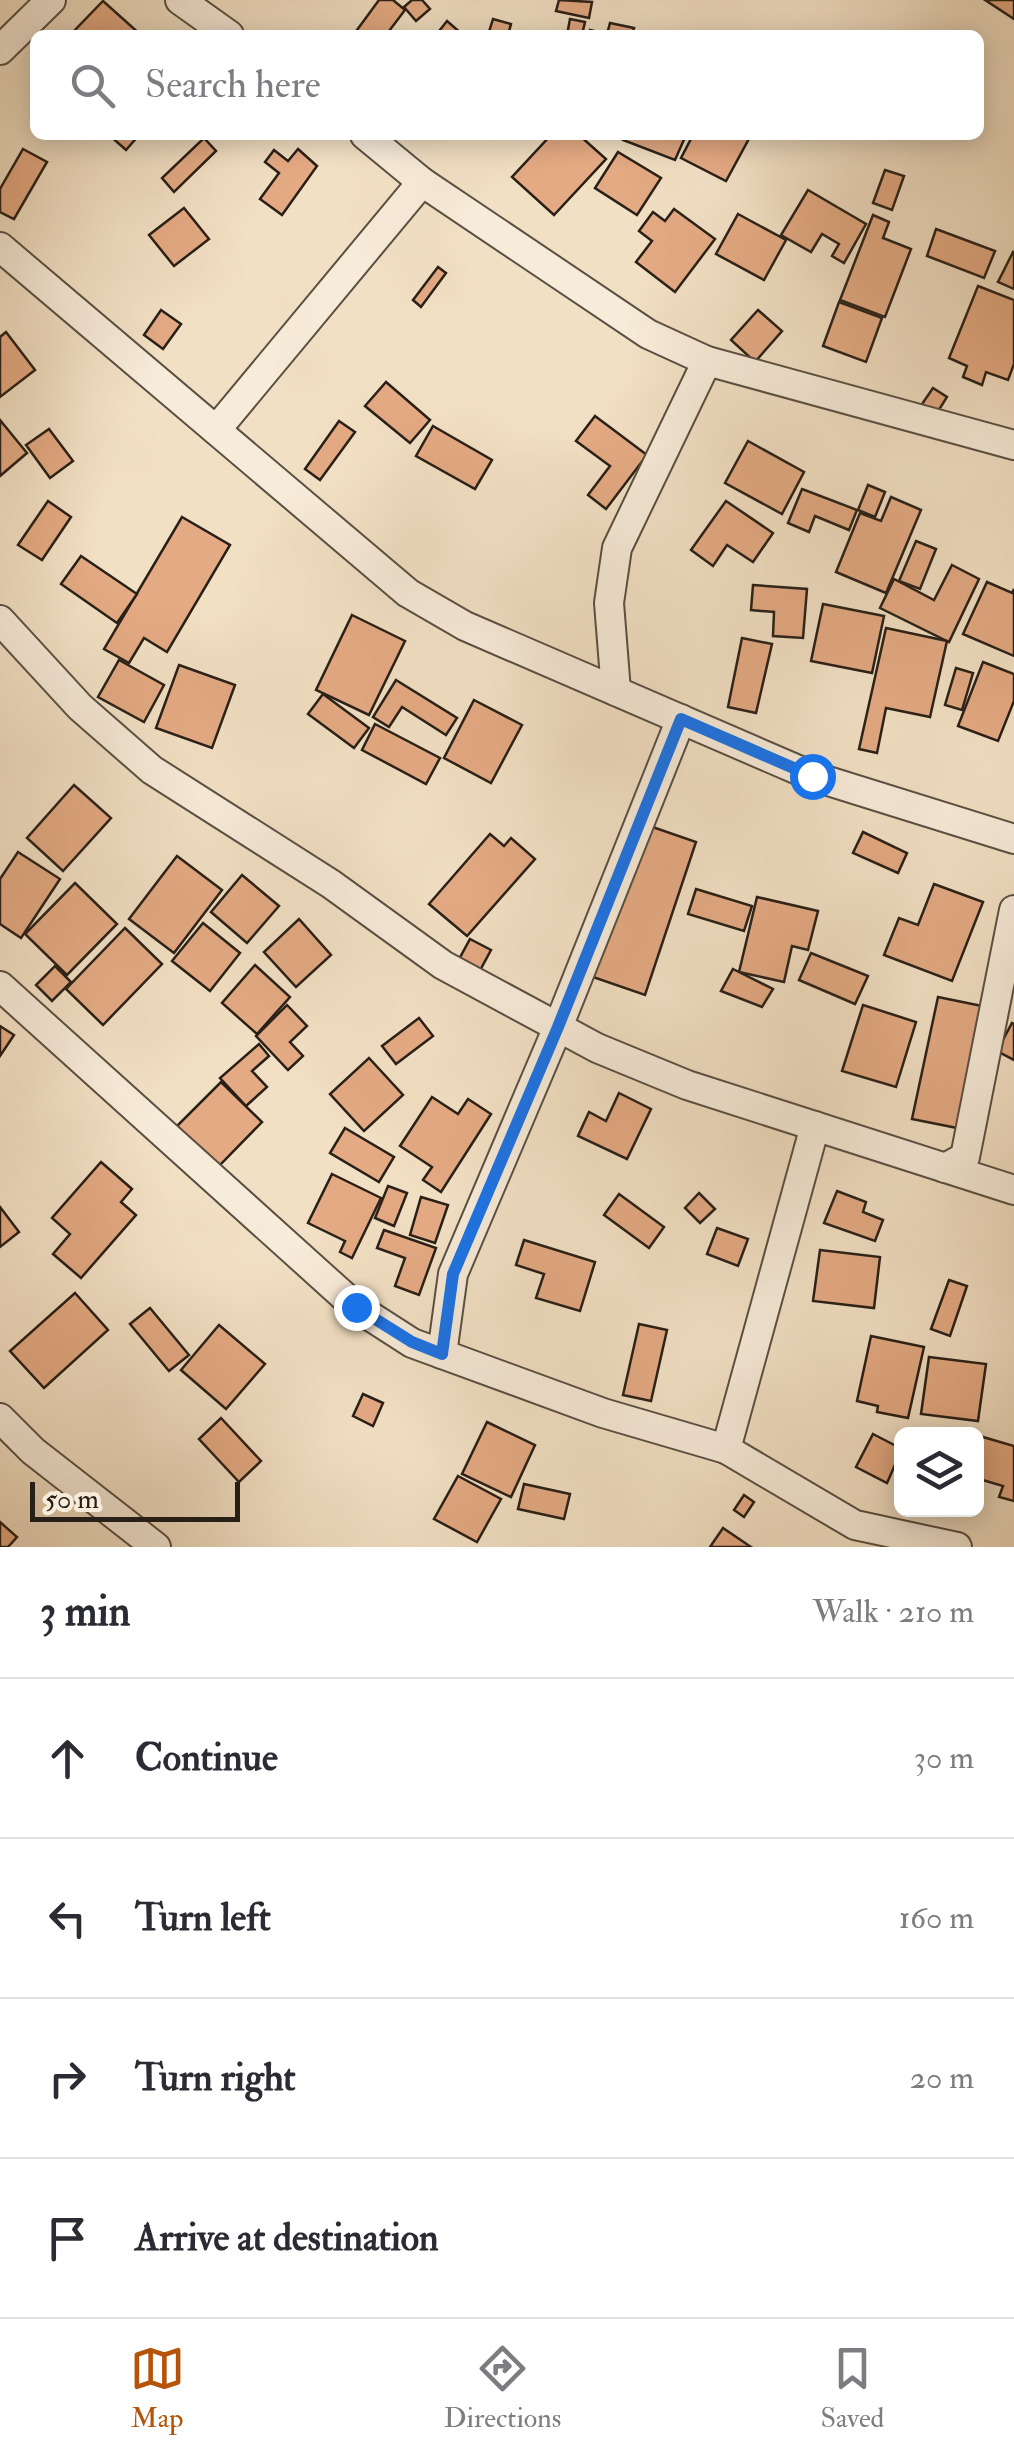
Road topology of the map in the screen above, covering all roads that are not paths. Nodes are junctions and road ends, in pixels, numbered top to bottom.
1 (50, 0) edge
2 (180, 0) edge
3 (222, 30) edge
4 (0, 50) edge
5 (371, 140) edge
6 (422, 182) junction
7 (0, 247) edge
8 (707, 361) junction
9 (216, 430) junction
10 (1014, 445) edge
11 (0, 620) edge
12 (616, 691) junction
13 (681, 719) junction
14 (1014, 840) edge
15 (1014, 910) edge
16 (0, 986) edge
17 (558, 1027) junction
18 (815, 1126) junction
19 (946, 1168) junction
20 (1014, 1190) edge
21 (442, 1354) junction
22 (0, 1418) edge
23 (726, 1449) junction
24 (851, 1536) edge
25 (156, 1547) edge
26 (957, 1547) edge

1 - 4 street
2 - 3 street
5 - 6 street
6 - 8 street
6 - 9 street
7 - 9 street
8 - 10 street
8 - 12 street
9 - 12 street
11 - 17 street
12 - 13 street
13 - 14 street
13 - 17 street
15 - 19 street
16 - 21 street
17 - 18 street
17 - 21 street
18 - 19 street
18 - 23 street
19 - 20 street
21 - 23 street
22 - 25 street
23 - 24 street
24 - 26 street

